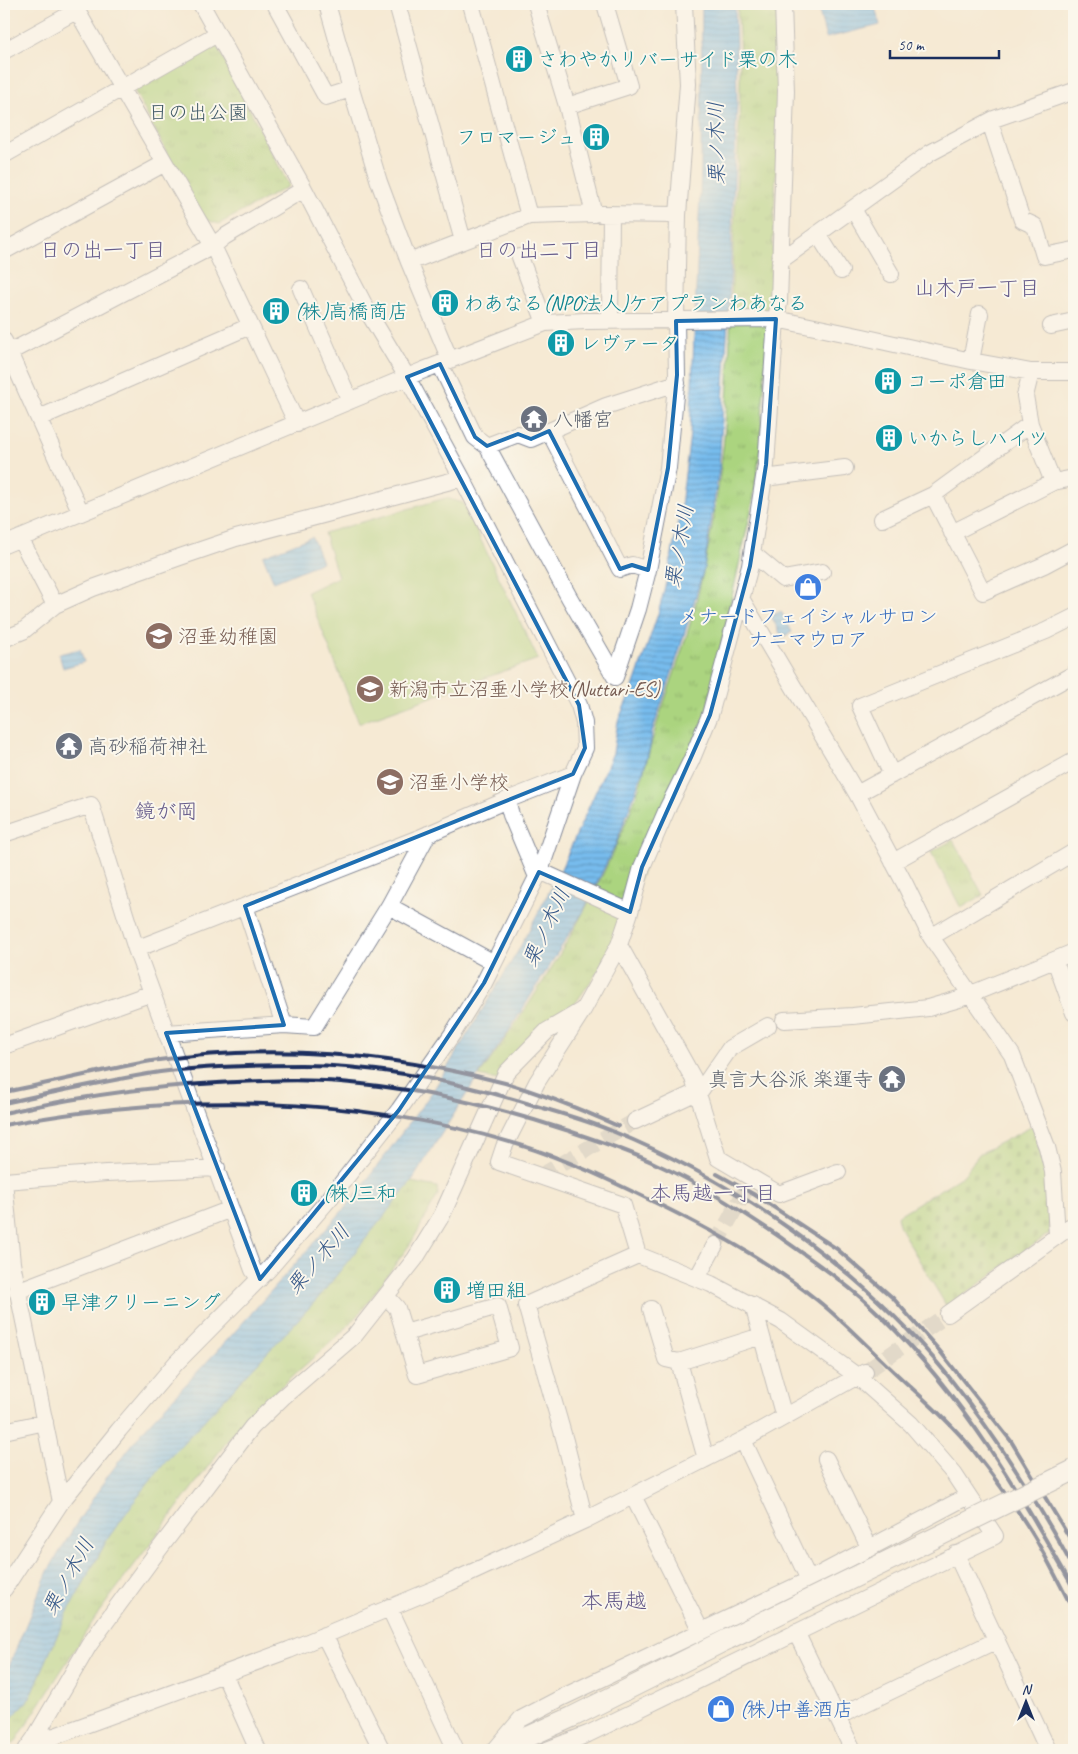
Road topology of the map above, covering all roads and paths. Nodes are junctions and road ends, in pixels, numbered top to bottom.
1 (201, 4) edge
2 (275, 4) edge
3 (327, 4) edge
4 (397, 4) edge
5 (471, 4) edge
6 (536, 4) edge
7 (605, 4) edge
8 (684, 4) edge
9 (783, 4) edge
10 (75, 7) edge
11 (217, 34) junction
12 (4, 52) edge
13 (121, 88) junction
14 (351, 89) junction
15 (1074, 91) edge
16 (567, 106) junction
17 (990, 122) junction
18 (4, 155) edge
19 (165, 162) junction
20 (304, 189) junction
21 (853, 209) junction
22 (594, 214) junction
23 (611, 214) junction
24 (678, 215) junction
25 (529, 216) junction
26 (818, 234) junction
27 (463, 241) junction
28 (213, 246) junction
29 (1074, 250) edge
30 (4, 251) edge
31 (520, 257) dead end
32 (780, 261) junction
33 (409, 262) junction
34 (841, 271) dead end
35 (891, 274) dead end
36 (301, 290) dead end
37 (980, 314) dead end
38 (776, 320) junction
39 (610, 321) junction
40 (676, 321) junction
41 (1074, 321) edge
42 (545, 323) junction
43 (250, 326) junction
44 (1052, 326) dead end
45 (6, 349) edge
46 (971, 361) junction
47 (445, 362) junction
48 (1031, 372) junction
49 (1074, 372) edge
50 (407, 377) junction
51 (676, 383) junction
52 (350, 402) junction
53 (39, 418) junction
54 (297, 424) junction
55 (1030, 424) junction
56 (549, 431) junction
57 (487, 446) junction
58 (845, 468) dead end
59 (462, 478) junction
60 (764, 478) junction
61 (1074, 478) edge
62 (1053, 482) junction
63 (933, 495) junction
64 (81, 513) junction
65 (882, 520) dead end
66 (952, 533) junction
67 (20, 538) junction
68 (4, 545) edge
69 (1074, 549) edge
70 (752, 553) junction
71 (648, 570) junction
72 (822, 572) dead end
73 (742, 600) junction
74 (55, 605) junction
75 (1074, 617) edge
76 (4, 639) edge
77 (1074, 674) edge
78 (1074, 761) edge
79 (573, 774) junction
80 (892, 775) junction
81 (857, 794) junction
82 (507, 800) junction
83 (4, 834) edge
84 (428, 834) junction
85 (1074, 852) edge
86 (893, 862) junction
87 (540, 874) junction
88 (245, 906) junction
89 (389, 906) junction
90 (624, 909) junction
91 (930, 937) junction
92 (619, 945) junction
93 (136, 949) junction
94 (1074, 952) edge
95 (1055, 960) junction
96 (494, 963) junction
97 (152, 994) junction
98 (971, 994) junction
99 (583, 1010) junction
100 (1074, 1013) edge
101 (784, 1020) dead end
102 (284, 1025) junction
103 (768, 1026) dead end
104 (166, 1033) junction
105 (4, 1046) edge
106 (696, 1092) junction
107 (635, 1121) tunnel mouth
108 (217, 1168) junction
109 (838, 1172) dead end
110 (4, 1181) edge
111 (231, 1209) junction
112 (1074, 1224) edge
113 (1057, 1235) junction
114 (715, 1245) tunnel mouth
115 (638, 1255) junction
116 (8, 1264) edge
117 (696, 1278) junction
118 (260, 1279) junction
119 (17, 1291) junction
120 (386, 1296) junction
121 (753, 1306) junction
122 (651, 1309) dead end
123 (948, 1314) tunnel mouth
124 (405, 1333) junction
125 (762, 1336) junction
126 (679, 1362) junction
127 (862, 1373) junction
128 (784, 1417) junction
129 (45, 1422) junction
130 (4, 1431) edge
131 (743, 1440) junction
132 (706, 1459) junction
133 (826, 1459) dead end
134 (1074, 1470) edge
135 (633, 1496) junction
136 (968, 1496) junction
137 (61, 1502) junction
138 (585, 1520) junction
139 (870, 1548) junction
140 (956, 1554) junction
141 (809, 1580) junction
142 (4, 1589) edge
143 (389, 1607) junction
144 (702, 1631) junction
145 (796, 1632) junction
146 (324, 1635) junction
147 (997, 1640) junction
148 (224, 1674) junction
149 (837, 1717) junction
150 (30, 1745) edge
151 (849, 1749) edge
152 (258, 1750) edge
153 (382, 1750) edge
154 (456, 1750) edge
155 (495, 1750) edge
156 (499, 1750) edge
157 (547, 1750) edge
158 (1048, 1750) edge

1 - 11 street
2 - 14 street
3 - 14 street
4 - 27 street
5 - 25 street
6 - 16 street
7 - 16 street
8 - 24 street
9 - 32 street
10 - 12 street
10 - 13 street
11 - 13 street
11 - 20 street
13 - 18 street
13 - 19 street
14 - 33 street
15 - 17 street
16 - 22 street
17 - 21 street
17 - 29 street
19 - 28 street
19 - 30 street
20 - 28 street
20 - 50 street
21 - 26 street
21 - 35 street
22 - 23 street
22 - 25 street
23 - 24 street
23 - 39 street
24 - 40 street
25 - 27 street
26 - 32 street
26 - 34 street
27 - 33 street
28 - 43 street
28 - 45 street
31 - 42 street
32 - 38 street
33 - 47 street
36 - 52 street
37 - 46 street
38 - 40 street
38 - 46 street
38 - 60 street
39 - 40 street
39 - 42 street
40 - 51 street
41 - 44 street
42 - 47 street
43 - 53 street
43 - 54 street
45 - 53 street
46 - 48 street
47 - 50 street
47 - 57 street
48 - 49 street
48 - 55 street
50 - 52 street
50 - 59 street
51 - 56 street
51 - 71 street
52 - 54 street
53 - 64 street
54 - 64 street
55 - 62 street
55 - 63 street
56 - 57 street
56 - 71 street
57 - 71 street
58 - 60 street
59 - 74 street
59 - 79 street
60 - 70 street
61 - 62 street
62 - 66 street
63 - 65 street
63 - 66 street
64 - 67 street
66 - 69 street
67 - 68 street
67 - 74 street
70 - 72 street
70 - 73 street
73 - 81 street
73 - 90 street
74 - 76 street
75 - 80 street
77 - 80 street
78 - 86 street
79 - 82 street
79 - 87 street
80 - 81 street
81 - 86 street
82 - 84 street
82 - 87 street
83 - 93 street
84 - 88 street
84 - 89 street
85 - 91 street
86 - 91 street
87 - 90 street
87 - 96 street
88 - 93 street
88 - 102 street
89 - 96 street
89 - 102 street
90 - 92 street
91 - 98 street
92 - 99 street
92 - 106 street
93 - 97 street
94 - 95 street
95 - 98 street
95 - 100 street
96 - 118 street
97 - 104 street
97 - 105 street
98 - 101 street
98 - 113 street
99 - 115 street
99 - 120 street
102 - 104 street
103 - 106 street
104 - 108 street
106 - 107 street
106 - 109 street
108 - 110 street
108 - 111 street
110 - 116 street
111 - 118 street
111 - 119 street
112 - 113 street
113 - 123 street
114 - 117 street
115 - 117 street
115 - 138 street
116 - 119 street
117 - 121 street
118 - 137 street
119 - 129 street
120 - 124 street
120 - 150 street
121 - 125 street
121 - 127 street
122 - 126 street
124 - 124 street
125 - 126 street
125 - 128 street
126 - 132 street
127 - 128 street
127 - 136 street
128 - 131 street
129 - 130 street
129 - 137 street
131 - 132 street
131 - 141 street
132 - 135 street
133 - 139 street
134 - 156 street, bridge
135 - 138 street
135 - 144 street
136 - 139 street
136 - 140 street
137 - 142 street
138 - 143 street
139 - 141 street
140 - 145 street
140 - 147 street
141 - 144 street
143 - 146 street
143 - 154 street
144 - 155 street
145 - 149 street
145 - 157 street
146 - 148 street
146 - 153 street
147 - 149 street
147 - 158 street
148 - 150 street
148 - 152 street
149 - 151 street

